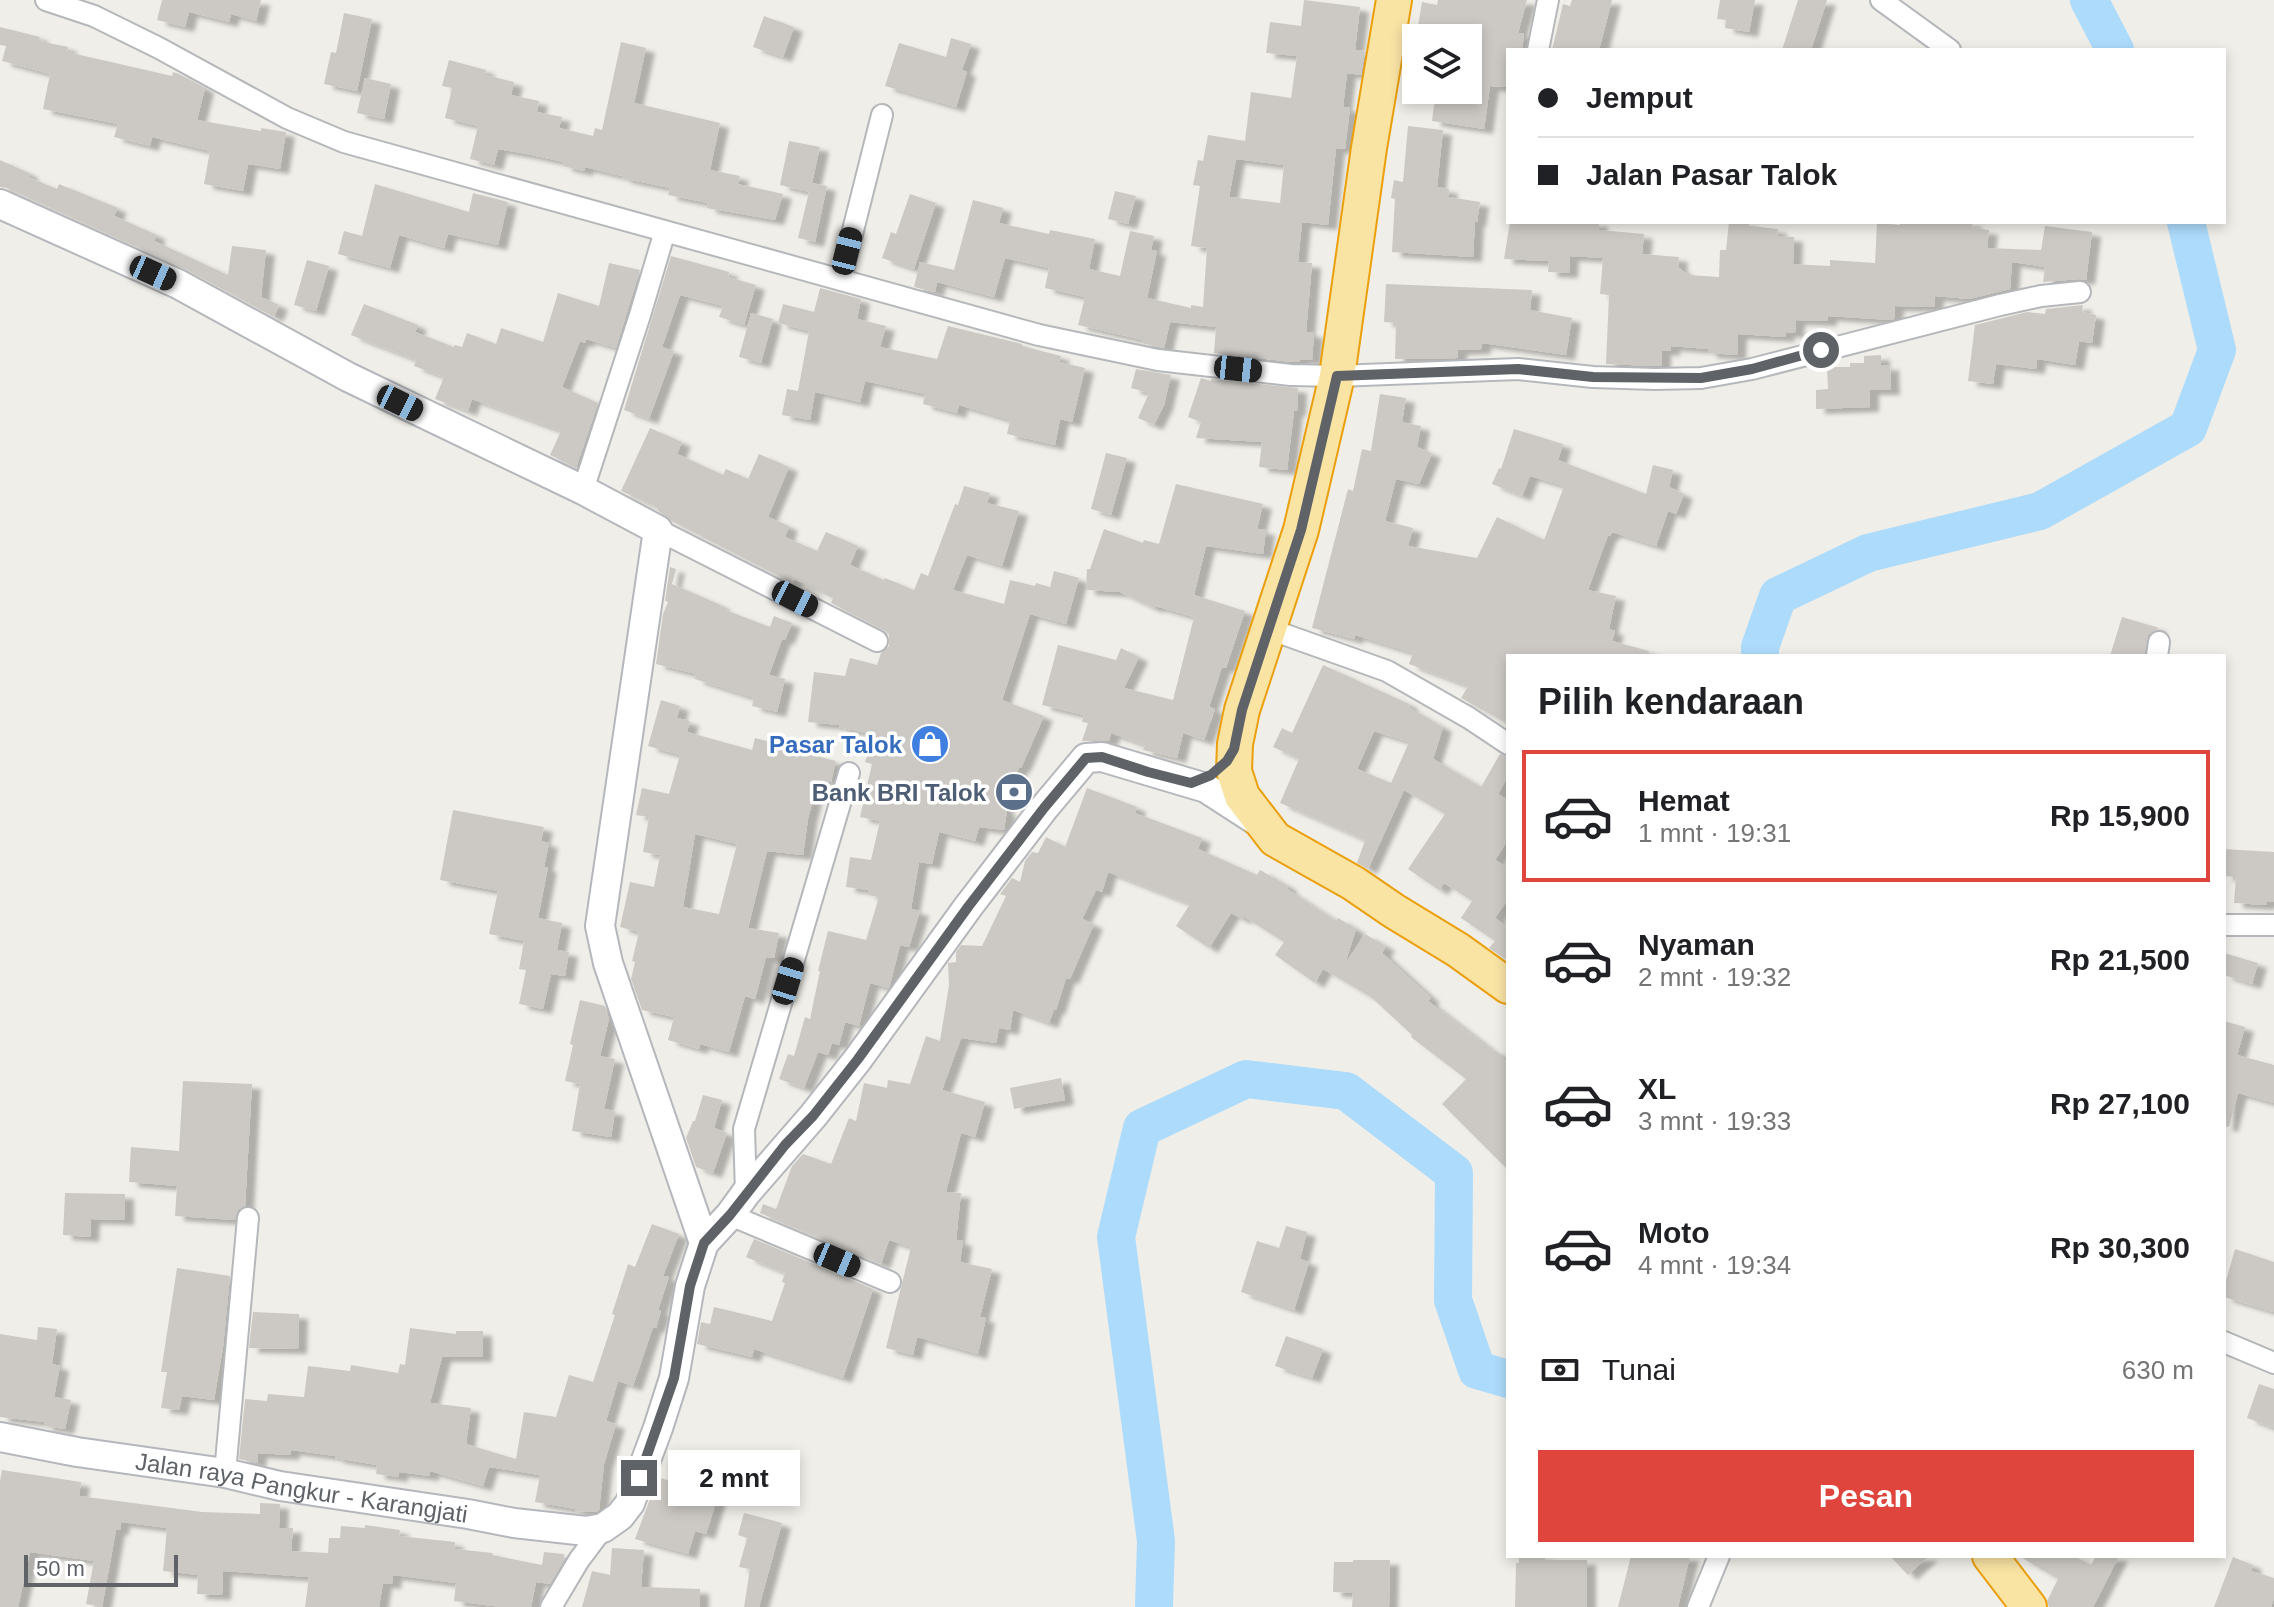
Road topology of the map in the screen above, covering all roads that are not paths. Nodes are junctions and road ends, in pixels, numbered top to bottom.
1 (46, 0) edge
2 (1394, 0) edge
3 (1548, 0) edge
4 (1881, 0) edge
5 (1538, 48) edge
6 (1947, 48) edge
7 (882, 115) dead end
8 (0, 204) edge
9 (665, 231) junction
10 (841, 278) junction
11 (2080, 292) dead end
12 (1337, 376) junction
13 (583, 490) junction
14 (658, 530) junction
15 (1269, 629) junction
16 (877, 641) dead end
17 (1506, 743) edge
18 (1234, 749) junction
19 (849, 773) dead end
20 (1191, 783) junction
21 (1263, 825) junction
22 (2226, 925) edge
23 (2274, 925) edge
24 (1506, 985) edge
25 (738, 1204) junction
26 (248, 1218) dead end
27 (704, 1243) junction
28 (890, 1282) dead end
29 (2226, 1343) edge
30 (2274, 1363) edge
31 (0, 1437) edge
32 (225, 1473) junction
33 (603, 1528) junction
34 (1718, 1558) edge
35 (1992, 1558) edge
36 (551, 1607) edge
37 (1698, 1607) edge
38 (2029, 1607) edge

1 - 9 street
2 - 12 highway
3 - 5 street
4 - 6 street
7 - 10 street
8 - 13 main road
9 - 10 street
9 - 13 street
10 - 12 street
11 - 12 street
12 - 15 highway
13 - 14 main road
14 - 16 street
14 - 27 main road
15 - 17 street
15 - 18 highway
18 - 20 main road
18 - 21 highway
19 - 25 street
20 - 21 main road
20 - 25 main road
21 - 24 highway
22 - 23 street
25 - 27 main road
25 - 28 street
26 - 32 street
27 - 33 main road
29 - 30 street
31 - 32 main road, Jalan raya Pangkur - Karangjati
32 - 33 main road, Jalan raya Pangkur - Karangjati
33 - 36 street
34 - 37 street
35 - 38 highway

